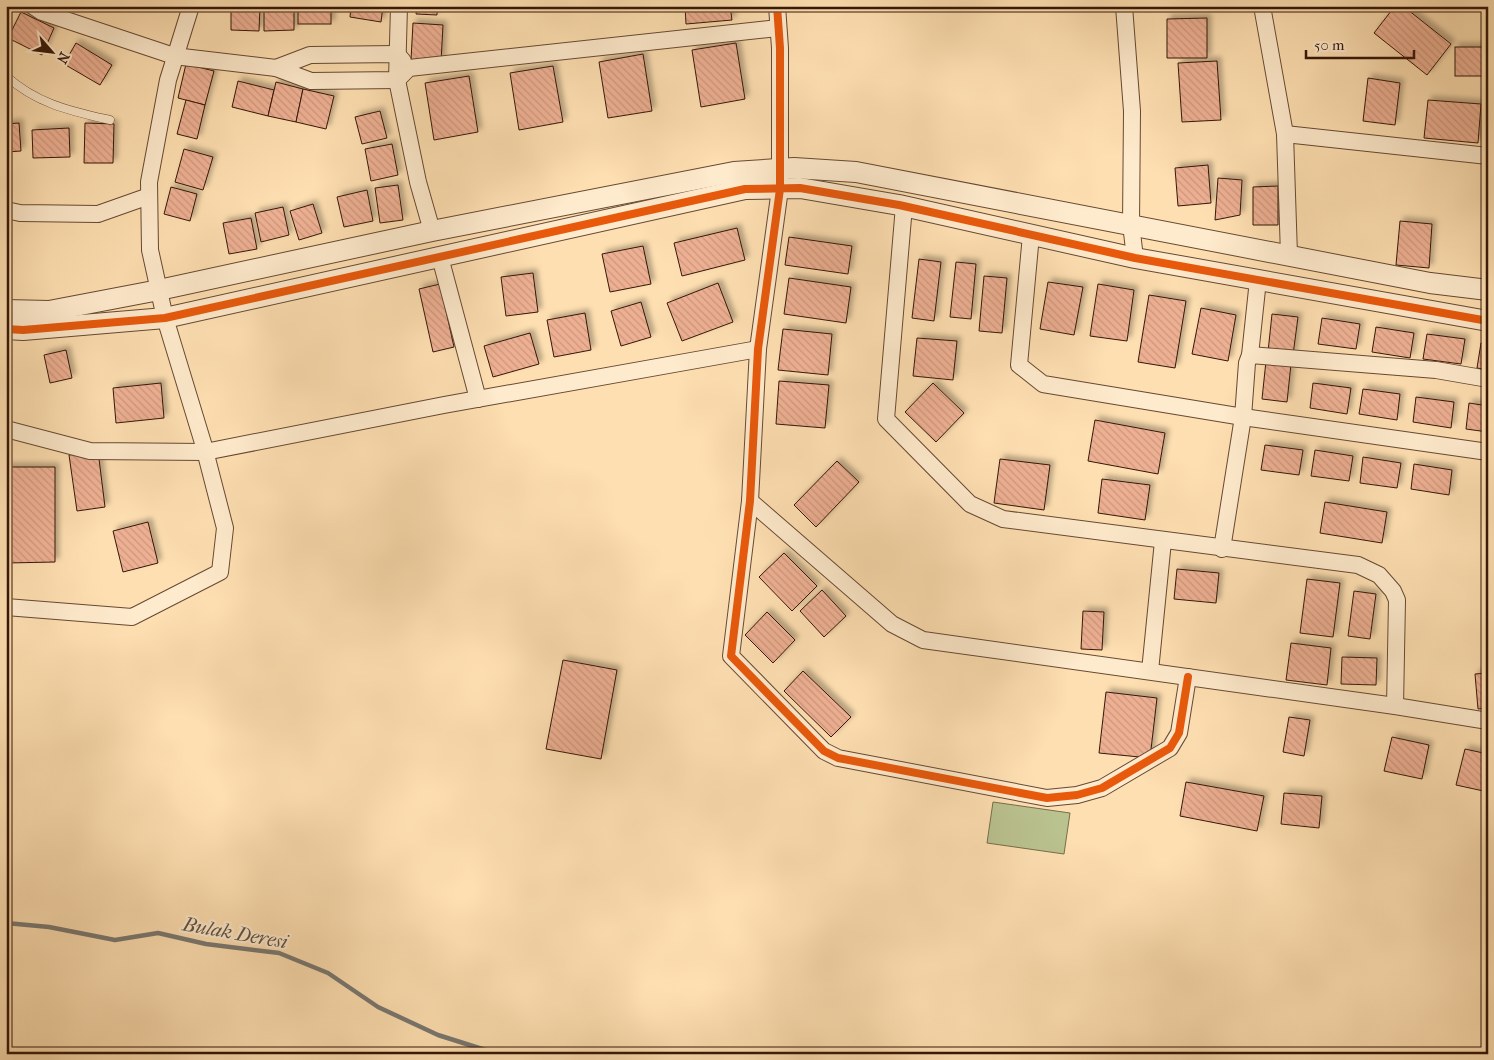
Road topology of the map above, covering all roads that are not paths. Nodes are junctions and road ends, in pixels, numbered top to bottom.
1 (33, 6) edge
2 (191, 6) edge
3 (399, 6) edge
4 (777, 6) edge
5 (1124, 6) edge
6 (1262, 6) edge
7 (778, 28) junction
8 (397, 54) junction
9 (174, 56) junction
10 (276, 68) junction
11 (409, 68) junction
12 (6, 76) edge
13 (397, 80) junction
14 (110, 120) dead end
15 (1285, 134) junction
16 (1488, 156) edge
17 (780, 179) junction
18 (149, 196) junction
19 (904, 206) junction
20 (6, 210) edge
21 (1131, 224) junction
22 (432, 231) junction
23 (1031, 235) junction
24 (1289, 255) junction
25 (440, 257) junction
26 (1135, 258) junction
27 (1258, 280) junction
28 (159, 290) junction
29 (1488, 290) edge
30 (6, 310) edge
31 (165, 318) junction
32 (1488, 321) edge
33 (6, 329) edge
34 (758, 349) junction
35 (1250, 355) junction
36 (1488, 379) edge
37 (478, 399) junction
38 (1243, 417) junction
39 (6, 428) edge
40 (205, 452) junction
41 (1488, 452) edge
42 (750, 501) junction
43 (1163, 541) junction
44 (1222, 549) junction
45 (6, 607) edge
46 (1150, 671) junction
47 (1188, 677) junction
48 (1395, 706) junction
49 (1488, 722) edge

1 - 9 street
2 - 9 street
3 - 8 street
4 - 7 street
5 - 21 street
6 - 15 street
7 - 11 street
7 - 17 street
8 - 10 street
8 - 11 street
8 - 13 street
9 - 10 street
9 - 18 street
10 - 13 street
11 - 13 street
12 - 14 lane
13 - 22 street
15 - 16 street
15 - 24 street
17 - 19 street
17 - 21 street
17 - 22 street
17 - 25 street
17 - 34 street
18 - 20 street
18 - 28 street
19 - 23 street
19 - 43 street
21 - 24 street
21 - 26 street
22 - 25 street
22 - 28 street
23 - 26 street
23 - 38 street
24 - 29 street
25 - 31 street
25 - 37 street
26 - 27 street
27 - 32 street
27 - 35 street
28 - 30 street
28 - 31 street
31 - 33 street
31 - 40 street
34 - 37 street
34 - 42 street
35 - 36 street
35 - 38 street
37 - 40 street
38 - 41 street
38 - 44 street
39 - 40 street
40 - 45 street
42 - 46 street
42 - 47 street
43 - 44 street
43 - 46 street
44 - 48 street
46 - 47 street
47 - 48 street
48 - 49 street

